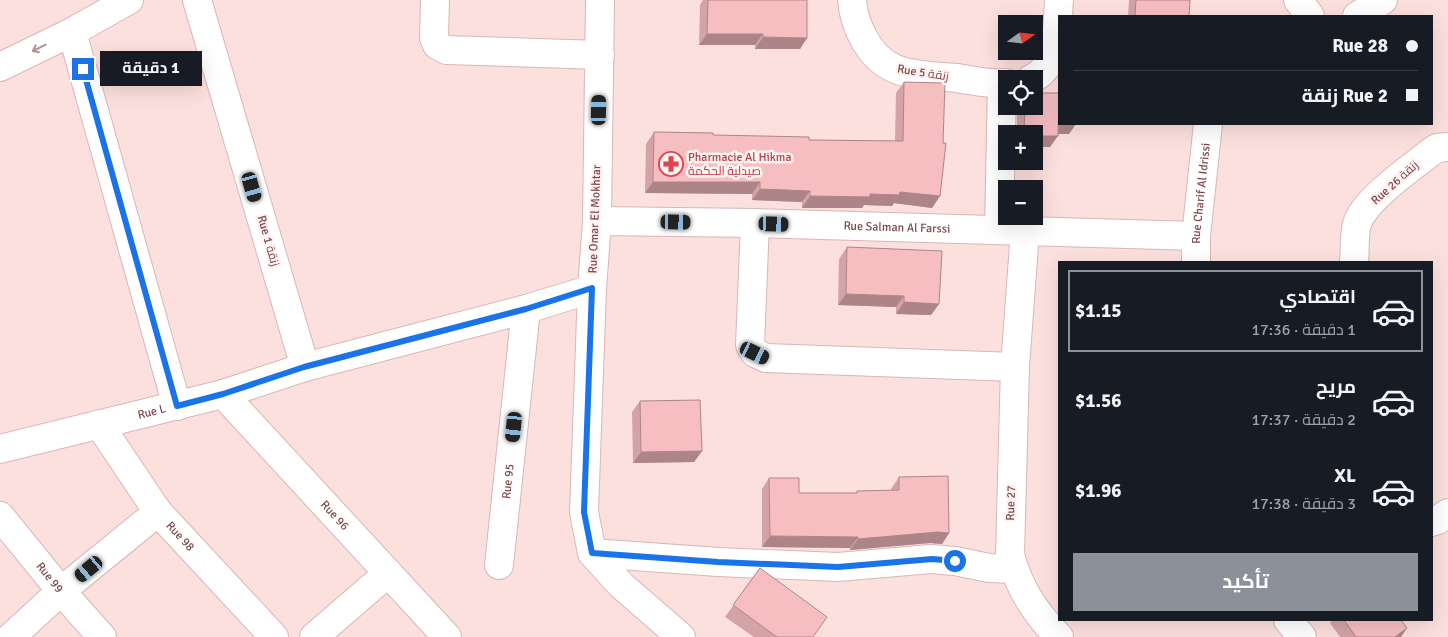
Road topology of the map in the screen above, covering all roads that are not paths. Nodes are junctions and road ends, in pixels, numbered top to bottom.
1 (129, 0) edge
2 (197, 0) edge
3 (435, 0) edge
4 (600, 0) edge
5 (852, 0) edge
6 (1059, 0) edge
7 (1383, 0) edge
8 (1359, 15) edge
9 (72, 32) junction
10 (600, 55) junction
11 (0, 66) edge
12 (1043, 70) edge
13 (998, 83) edge
14 (1006, 115) edge
15 (1208, 125) edge
16 (1448, 147) edge
17 (597, 221) junction
18 (756, 223) junction
19 (1012, 230) junction
20 (1196, 249) edge
21 (1354, 261) edge
22 (592, 288) junction
23 (526, 309) junction
24 (304, 367) junction
25 (1015, 367) junction
26 (223, 394) junction
27 (177, 406) junction
28 (99, 424) junction
29 (0, 449) edge
30 (158, 512) junction
31 (1448, 513) edge
32 (0, 516) edge
33 (1433, 521) edge
34 (592, 553) junction
35 (499, 565) dead end
36 (1014, 569) junction
37 (388, 573) junction
38 (61, 591) junction
39 (1055, 633) edge
40 (11, 637) edge
41 (102, 637) edge
42 (274, 637) edge
43 (314, 637) edge
44 (447, 637) edge
45 (682, 637) edge

1 - 9 street
2 - 24 street, Rue 1 زنقة
3 - 10 street
4 - 10 street, Rue Omar El Mokhtar
5 - 13 street, Rue 5 زنقة
6 - 12 street
7 - 8 street
9 -> 11 street
9 - 27 street
10 - 17 street, Rue Omar El Mokhtar
14 - 19 street, Rue 27
15 - 20 street, Rue Charif Al Idrissi
16 - 21 street, Rue 26 زنقة
17 - 18 street, Rue Salman Al Farssi
17 - 22 street, Rue Omar El Mokhtar
18 - 19 street, Rue Salman Al Farssi
18 - 25 street
19 - 20 street, Rue Salman Al Farssi
19 - 25 street, Rue 27
22 - 23 street, Rue L
22 - 34 street, Rue Omar El Mokhtar
23 - 24 street, Rue L
23 - 35 street, Rue 95
24 - 26 street, Rue L
25 - 36 street, Rue 27
26 - 27 street, Rue L
26 - 37 street, Rue 96
27 - 28 street, Rue L
28 - 29 street, Rue L
28 - 30 street, Rue 98
30 - 38 street
30 - 42 street, Rue 98
31 - 33 street
32 - 38 street, Rue 99
34 - 36 street
34 - 45 street
36 - 39 street, Rue 27
37 - 43 street
37 - 44 street, Rue 96
38 - 40 street
38 - 41 street, Rue 99

